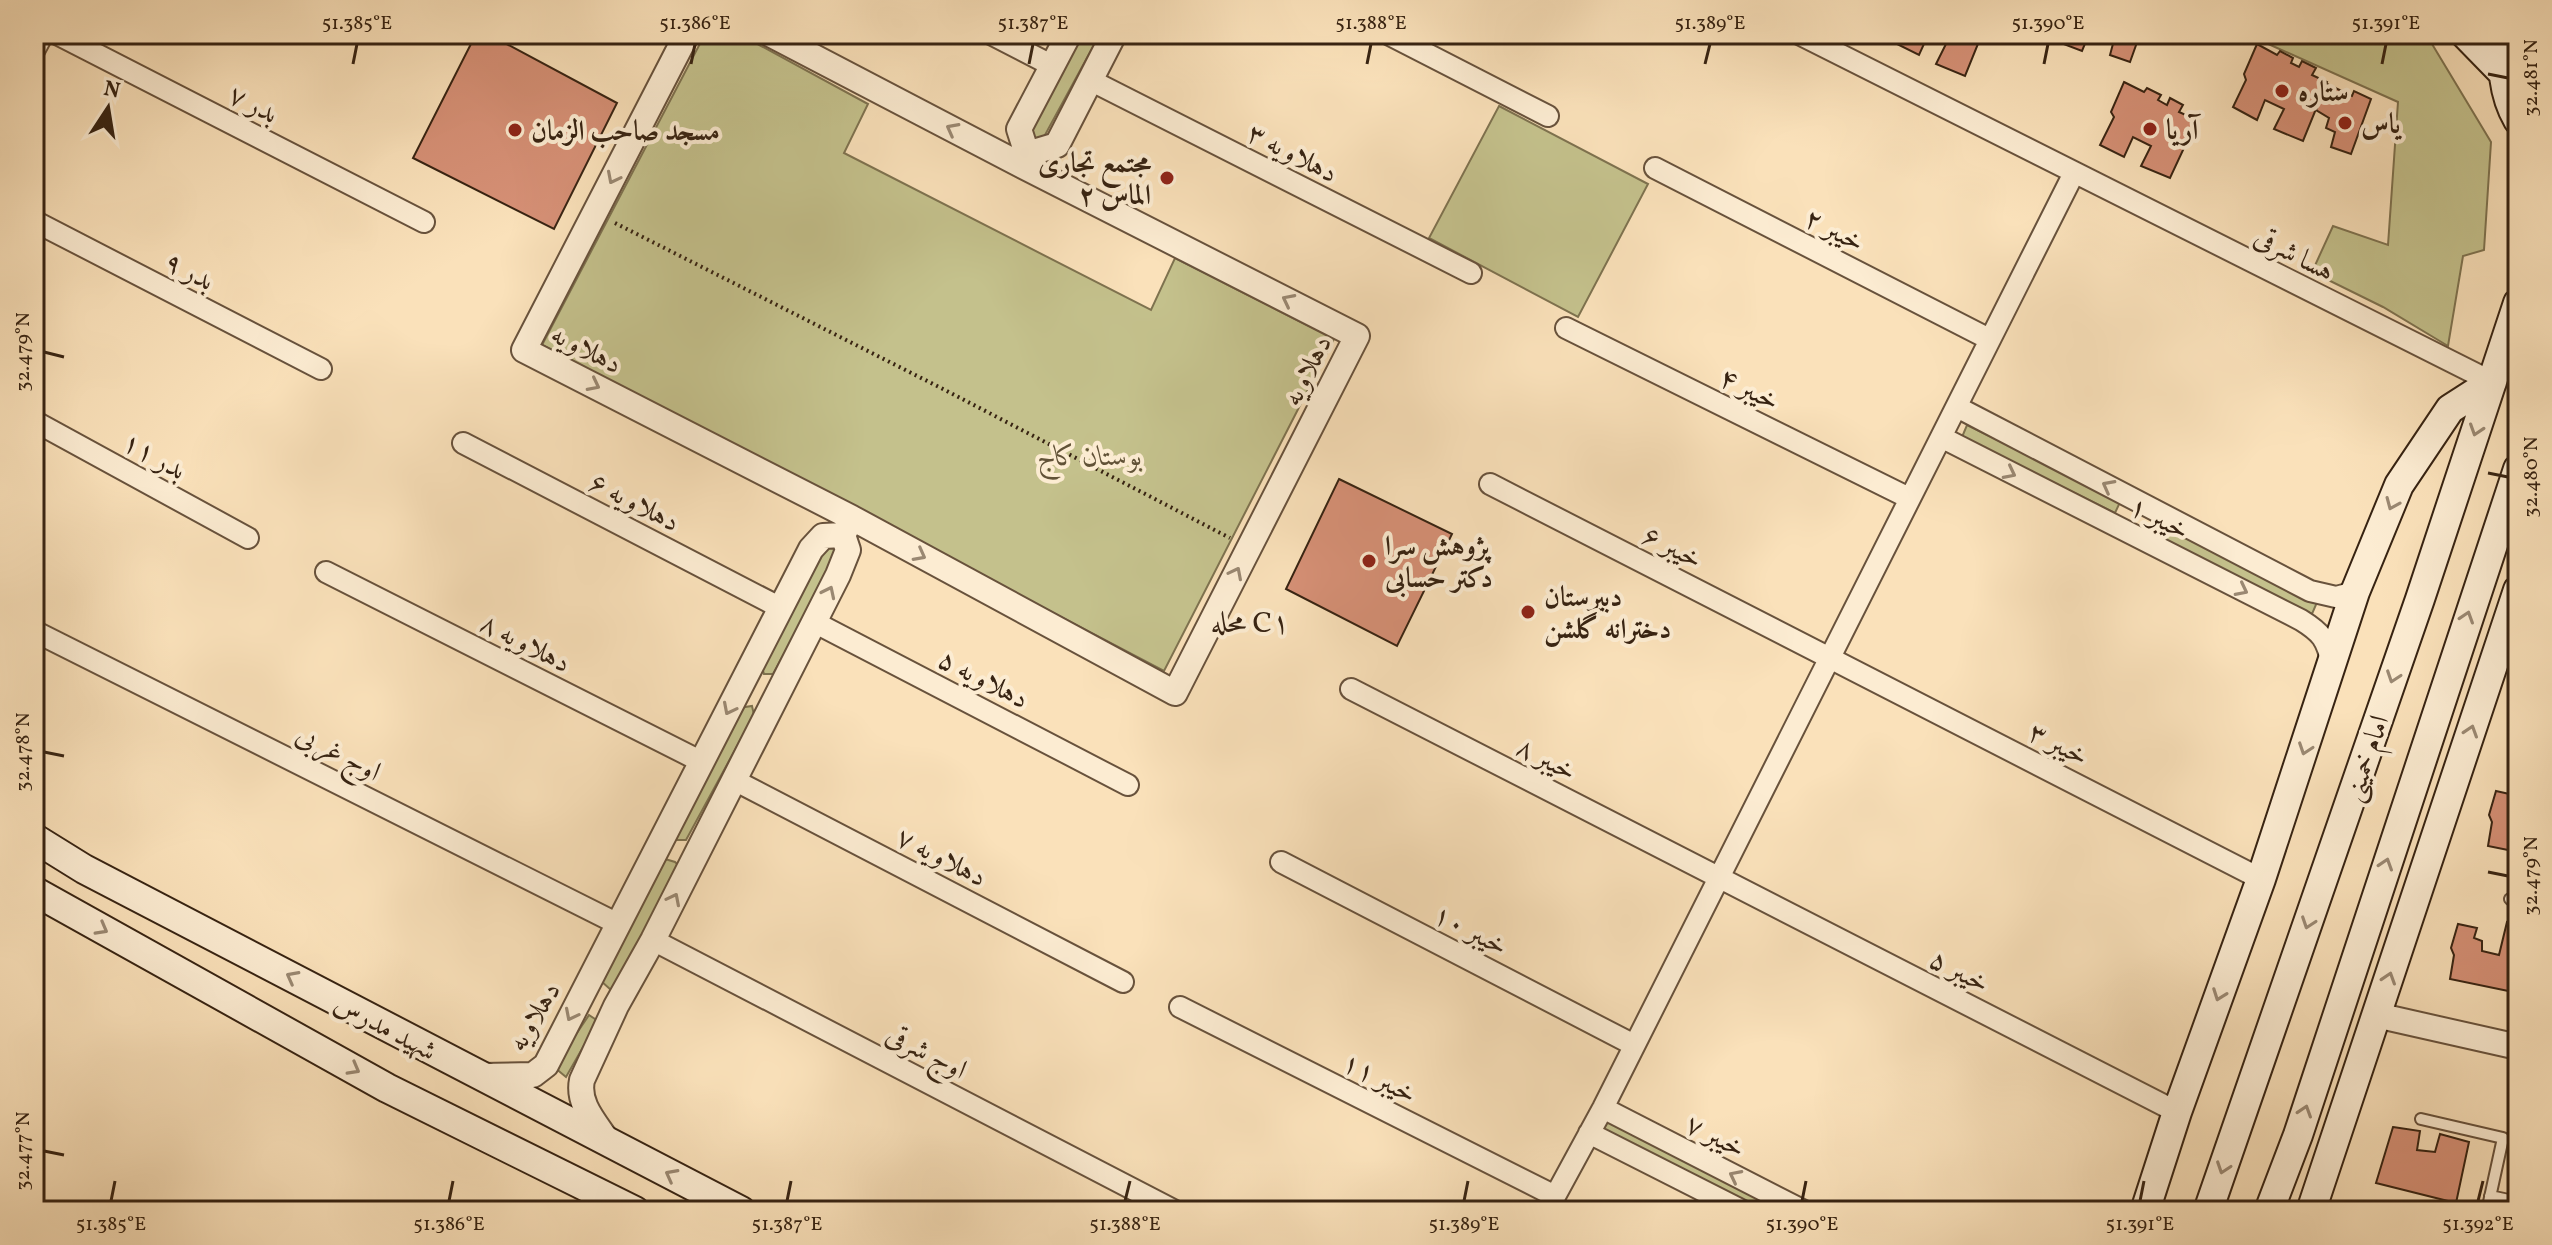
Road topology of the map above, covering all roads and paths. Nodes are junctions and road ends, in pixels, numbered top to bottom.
1 (43, 34) edge
2 (57, 34) edge
3 (687, 34) edge
4 (770, 34) edge
5 (991, 34) edge
6 (1069, 34) edge
7 (1114, 34) edge
8 (1388, 34) edge
9 (1799, 34) edge
10 (2465, 34) edge
11 (2507, 34) edge
12 (34, 51) edge
13 (1053, 66) junction
14 (2504, 74) junction
15 (1090, 80) junction
16 (1548, 116) dead end
17 (2518, 120) edge
18 (1024, 160) junction
19 (1655, 168) dead end
20 (2074, 173) junction
21 (595, 213) junction
22 (34, 221) edge
23 (424, 222) dead end
24 (1471, 273) dead end
25 (2518, 303) edge
26 (1566, 328) dead end
27 (1989, 339) junction
28 (321, 369) dead end
29 (2492, 382) junction
30 (1957, 407) junction
31 (34, 421) edge
32 (1941, 437) junction
33 (463, 443) dead end
34 (2518, 469) edge
35 (1490, 484) dead end
36 (1909, 498) junction
37 (2139, 503) junction
38 (847, 527) junction
39 (2126, 531) junction
40 (248, 538) dead end
41 (1249, 548) junction
42 (326, 572) dead end
43 (2518, 590) edge
44 (2342, 594) junction
45 (781, 608) junction
46 (814, 622) junction
47 (2312, 626) junction
48 (34, 631) edge
49 (1831, 657) junction
50 (2333, 667) junction
51 (745, 679) junction
52 (1351, 689) dead end
53 (775, 699) junction
54 (702, 762) junction
55 (734, 780) junction
56 (1128, 785) dead end
57 (34, 838) edge
58 (662, 840) junction
59 (693, 860) junction
60 (1281, 862) dead end
61 (1718, 878) junction
62 (2261, 879) junction
63 (34, 891) edge
64 (618, 924) junction
65 (653, 940) junction
66 (1123, 982) dead end
67 (588, 984) junction
68 (616, 1006) junction
69 (1180, 1007) dead end
70 (2376, 1015) junction
71 (1634, 1045) junction
72 (2518, 1047) edge
73 (481, 1076) junction
74 (1603, 1108) junction
75 (2177, 1112) junction
76 (2421, 1119) dead end
77 (1589, 1133) junction
78 (608, 1142) junction
79 (2490, 1196) junction
80 (2518, 1202) edge
81 (1551, 1204) edge
82 (635, 1211) edge
83 (741, 1211) edge
84 (1175, 1211) edge
85 (1743, 1211) edge
86 (1804, 1211) edge
87 (2145, 1211) edge
88 (2208, 1211) edge
89 (2269, 1211) edge
90 (2311, 1211) edge
91 (2487, 1211) edge

1 - 12 street
2 - 23 street, بدر ۷
3 -> 21 street, دهلاویه
18 -> 4 street, دهلاویه
5 - 13 street
6 - 13 street
7 - 15 street
8 - 16 street
9 - 20 street, هسا شرقی
10 - 14 main road
11 - 14 main road
13 - 18 street
14 - 17 main road
15 - 18 street
15 - 24 street, دهلاویه ۳
41 -> 18 street, دهلاویه
19 - 27 street, خیبر ۲
20 - 27 street
20 - 29 street, هسا شرقی
21 -> 38 street, دهلاویه
21 - 41 path
22 - 28 street, بدر ۹
25 - 29 main road, امام خمینی
26 - 36 street, خیبر ۴
27 - 30 street
29 -> 44 main road
29 -> 88 main road, امام خمینی
30 - 32 street
37 -> 30 street, خیبر ۱
31 - 40 street, بدر ۱۱
32 - 36 street
32 -> 39 street, خیبر ۱
33 - 45 street, دهلاویه ۶
89 -> 34 main road, امام خمینی
35 - 49 street, خیبر ۶
36 - 49 street
37 - 39 street
37 - 44 street, خیبر ۱
38 -> 41 street, دهلاویه
38 - 45 street, دهلاویه
46 -> 38 street
39 -> 47 street, خیبر ۱
42 - 54 street, دهلاویه ۸
70 -> 43 main road
44 - 47 street
44 - 50 main road
45 - 51 street, دهلاویه
46 - 53 street
46 - 56 street, دهلاویه ۵
47 - 50 street
48 - 64 street, اوج غربی
49 - 61 street
49 - 62 street, خیبر ۳
50 -> 62 main road
51 - 53 street
51 -> 54 street, دهلاویه
52 - 61 street, خیبر ۸
53 - 55 street
54 - 58 street, دهلاویه
55 - 59 street
55 - 66 street, دهلاویه ۷
73 -> 57 main road, شهید مدرس
58 - 59 street
58 - 64 street, دهلاویه
65 -> 59 street
60 - 71 street, خیبر ۱۰
61 - 71 street
61 - 75 street, خیبر ۵
62 -> 75 main road
63 -> 82 main road, شهید مدرس
64 - 67 street, دهلاویه
65 - 68 street
65 - 84 street, اوج شرقی
67 - 68 street
67 -> 73 street, دهلاویه
68 - 78 street
69 - 81 street, خیبر ۱۱
70 - 72 street
70 - 90 main road
71 - 74 street
73 - 78 main road, شهید مدرس
74 - 77 street
86 -> 74 street, خیبر ۷
75 - 87 main road
76 - 79 lane
77 - 81 street
77 - 85 street, خیبر ۷
83 -> 78 main road, شهید مدرس
79 - 80 lane
79 - 91 lane

